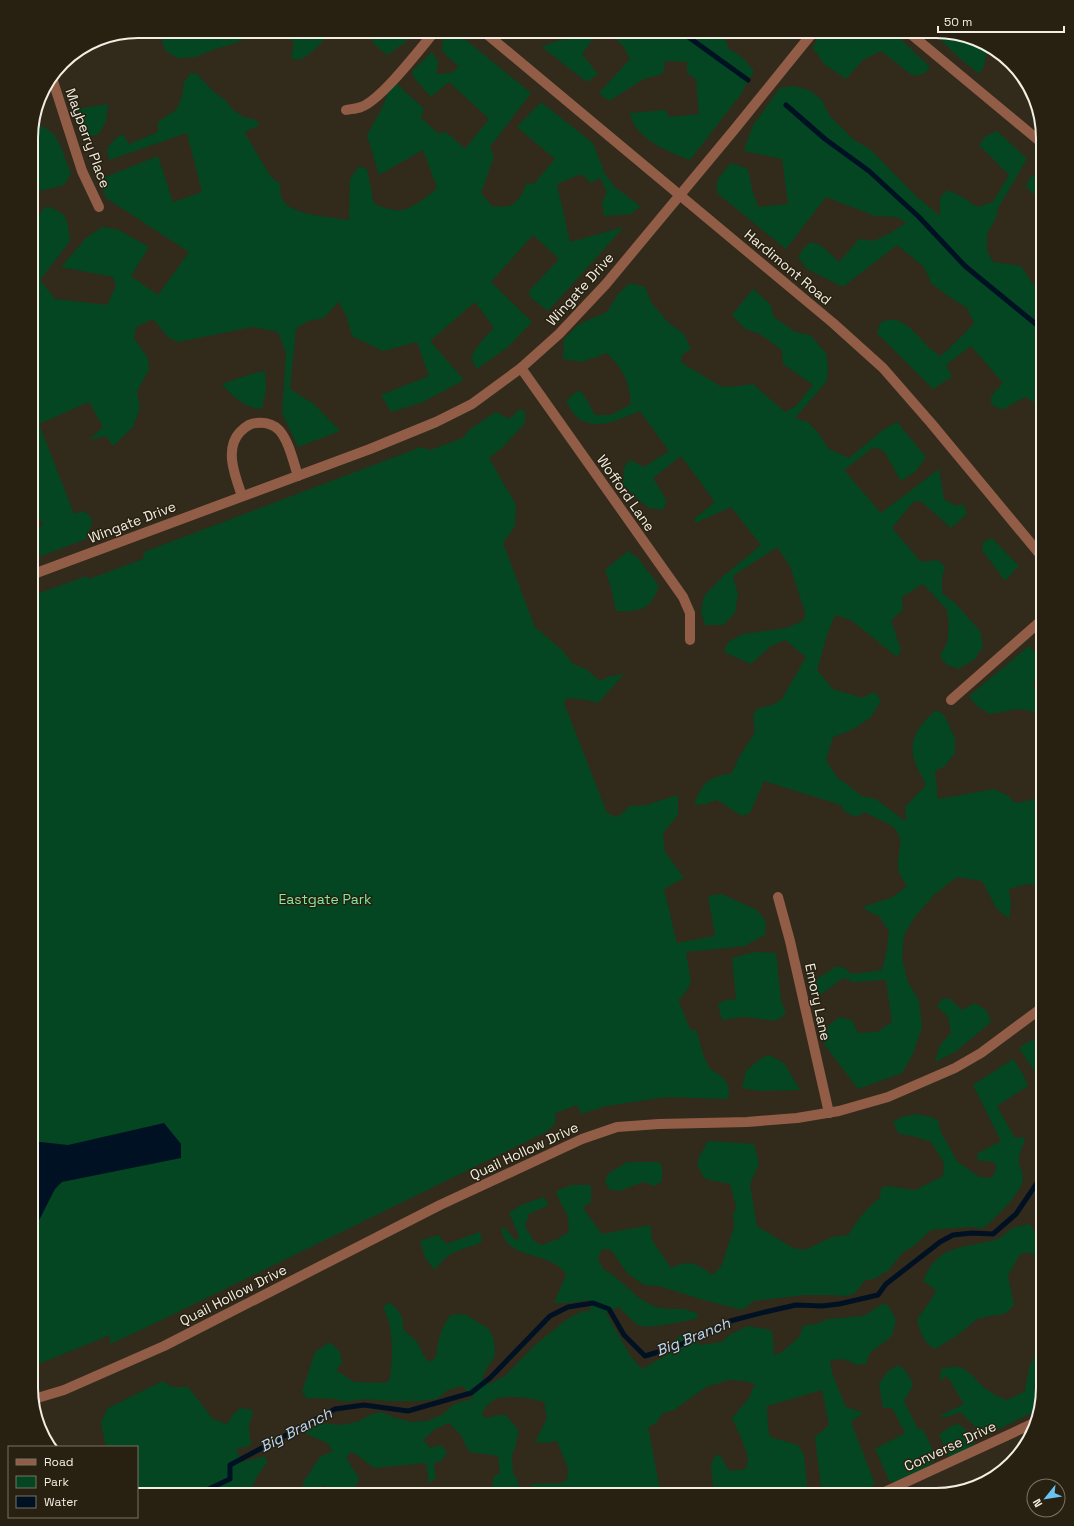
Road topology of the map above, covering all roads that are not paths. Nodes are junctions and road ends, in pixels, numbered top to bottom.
1 (429, 38) edge
2 (490, 38) edge
3 (808, 38) edge
4 (915, 38) edge
5 (54, 84) edge
6 (346, 110) dead end
7 (1036, 138) edge
8 (679, 195) junction
9 (99, 207) dead end
10 (521, 368) junction
11 (298, 476) junction
12 (242, 496) junction
13 (1036, 550) edge
14 (38, 572) edge
15 (1036, 625) edge
16 (690, 640) dead end
17 (951, 700) dead end
18 (778, 897) dead end
19 (1036, 1012) edge
20 (829, 1113) junction
21 (39, 1398) edge
22 (1029, 1425) edge
23 (893, 1488) edge

1 - 6 street
2 - 8 street, Hardimont Road
3 - 8 street, Wingate Drive
4 - 7 street
5 - 9 street, Mayberry Place
8 - 10 street, Wingate Drive
8 - 13 street, Hardimont Road
10 - 11 street, Wingate Drive
10 - 16 street, Wofford Lane
11 - 12 street, Wingate Drive
11 - 12 street
12 - 14 street, Wingate Drive
15 - 17 street
18 - 20 street, Emory Lane
19 - 20 street, Quail Hollow Drive
20 - 21 street, Quail Hollow Drive
22 - 23 street, Converse Drive

